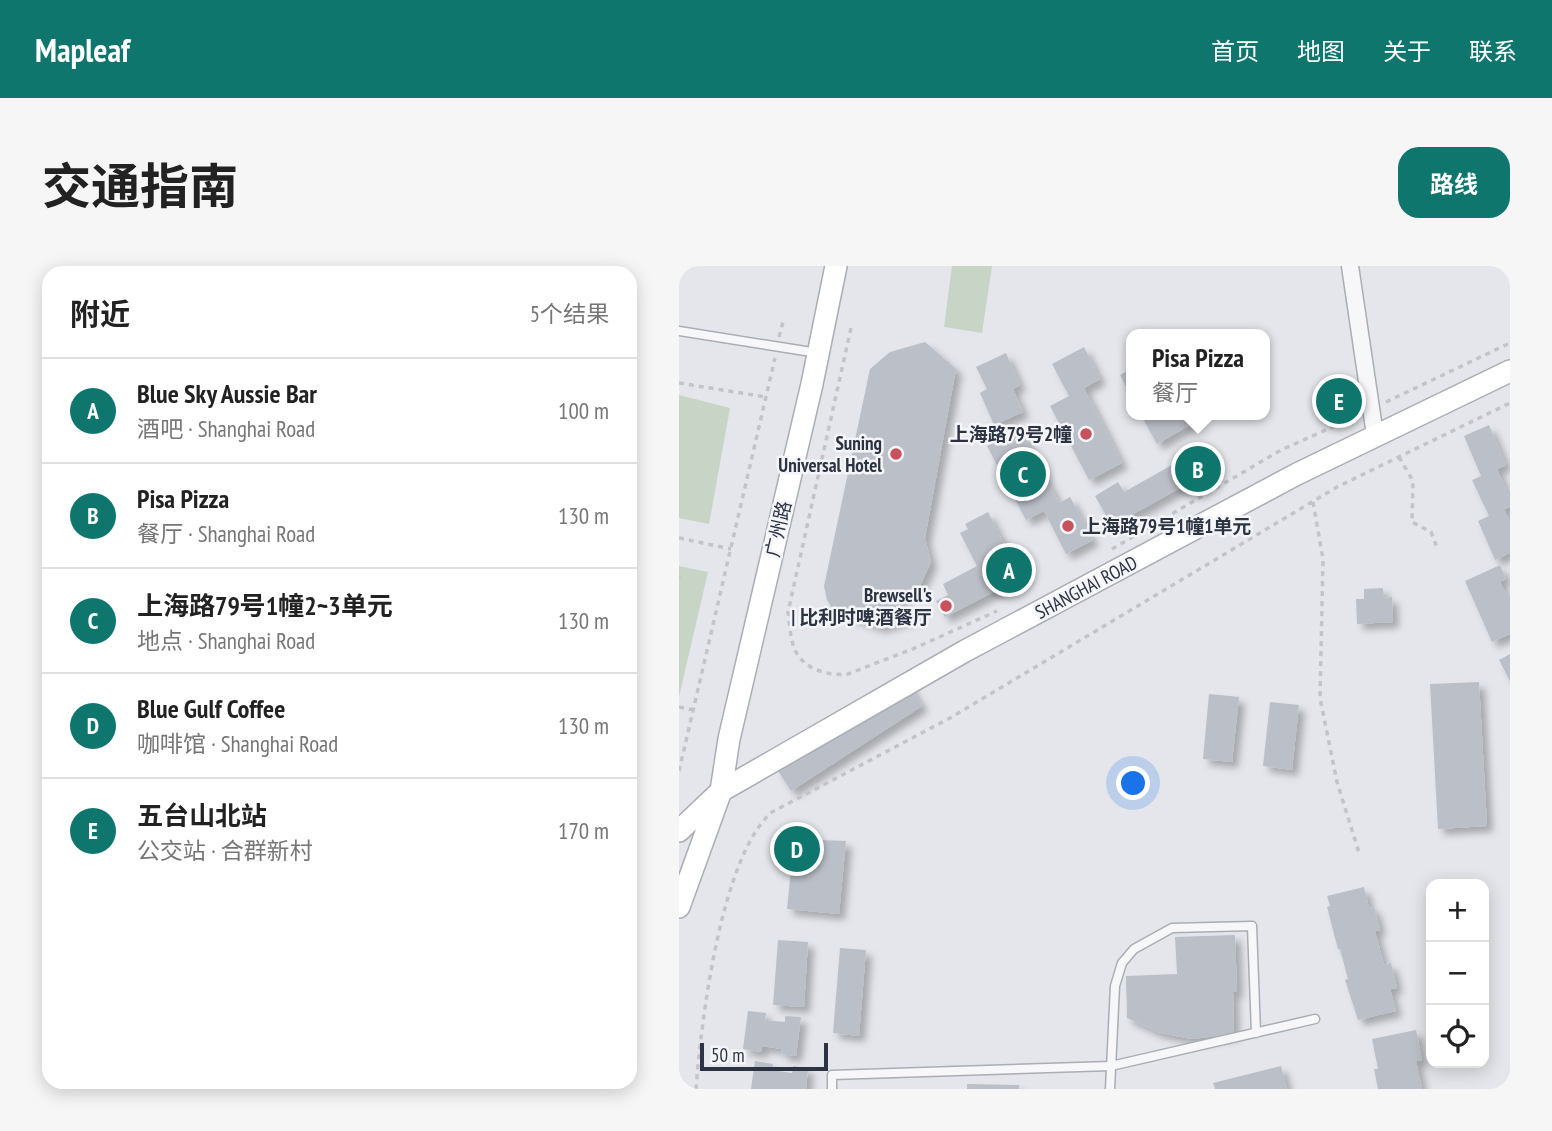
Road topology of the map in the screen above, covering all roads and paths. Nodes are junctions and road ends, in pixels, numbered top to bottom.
1 (836, 266) edge
2 (1350, 266) edge
3 (783, 322) dead end
4 (851, 328) dead end
5 (679, 331) edge
6 (1510, 343) edge
7 (777, 346) junction
8 (818, 353) junction
9 (1510, 371) edge
10 (679, 383) edge
11 (766, 397) junction
12 (1510, 403) edge
13 (1370, 410) junction
14 (1375, 435) junction
15 (1399, 457) junction
16 (1313, 502) junction
17 (679, 538) edge
18 (731, 550) junction
19 (1438, 550) dead end
20 (1102, 555) dead end
21 (1008, 606) dead end
22 (679, 707) edge
23 (694, 710) junction
24 (679, 771) edge
25 (720, 791) junction
26 (679, 831) edge
27 (1360, 856) dead end
28 (679, 907) edge
29 (1315, 1018) dead end
30 (1256, 1032) junction
31 (1111, 1066) junction
32 (696, 1089) edge
33 (832, 1089) edge
34 (1110, 1089) edge

1 - 8 main road, 广州路
2 - 13 street
3 - 7 path
4 - 21 path
5 - 7 lane
6 - 13 path
7 - 8 lane
7 - 11 path
8 - 25 main road, 广州路
9 - 14 main road, SHANGHAI ROAD
10 - 11 path
11 - 18 path
12 - 15 path
13 - 14 street
13 - 20 path
14 - 25 main road, SHANGHAI ROAD
15 - 16 path
15 - 19 path
16 - 27 path
16 - 32 path
17 - 18 path
18 - 23 path
22 - 23 path
23 - 24 path
25 - 26 main road, SHANGHAI ROAD
25 - 28 main road, 广州路
29 - 30 lane
30 - 31 lane
30 - 31 lane
31 - 33 lane
31 - 34 lane

